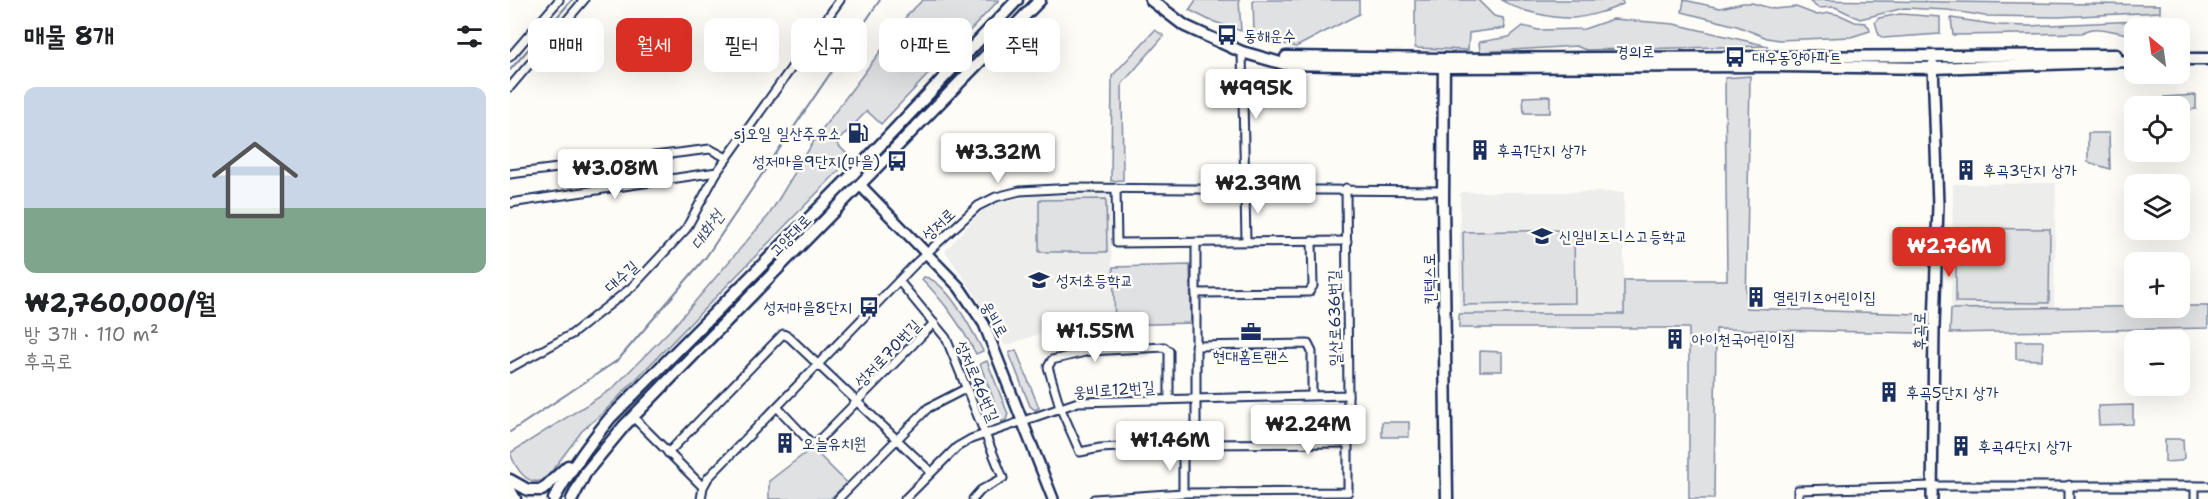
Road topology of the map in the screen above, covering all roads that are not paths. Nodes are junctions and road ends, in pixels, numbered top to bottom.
1 (584, 0) edge
2 (840, 0) edge
3 (1017, 0) edge
4 (1040, 0) edge
5 (1151, 0) edge
6 (1162, 0) edge
7 (553, 2) edge
8 (1242, 52) junction
9 (2124, 54) edge
10 (2190, 54) edge
11 (2208, 54) edge
12 (510, 57) edge
13 (2190, 59) edge
14 (2208, 59) edge
15 (2124, 61) edge
16 (1933, 62) junction
17 (1444, 63) junction
18 (510, 87) edge
19 (727, 158) junction
20 (717, 172) junction
21 (510, 174) edge
22 (860, 185) junction
23 (1116, 188) junction
24 (1346, 188) junction
25 (1245, 189) junction
26 (1443, 190) junction
27 (510, 203) edge
28 (1246, 241) junction
29 (1312, 241) junction
30 (1347, 241) junction
31 (1196, 242) junction
32 (927, 253) junction
33 (899, 281) junction
34 (1196, 294) junction
35 (934, 323) junction
36 (1196, 346) junction
37 (819, 364) junction
38 (510, 366) edge
39 (967, 388) junction
40 (1312, 395) junction
41 (1348, 395) junction
42 (1169, 399) junction
43 (1193, 399) junction
44 (858, 402) junction
45 (777, 407) junction
46 (1060, 407) junction
47 (633, 417) junction
48 (1023, 421) junction
49 (986, 435) junction
50 (896, 439) junction
51 (1348, 443) junction
52 (587, 447) junction
53 (668, 453) junction
54 (931, 472) junction
55 (510, 480) edge
56 (2069, 485) junction
57 (1932, 486) junction
58 (2195, 486) junction
59 (2208, 486) edge
60 (703, 487) junction
61 (510, 490) edge
62 (1183, 493) junction
63 (1348, 496) edge
64 (515, 499) edge
65 (554, 499) edge
66 (572, 499) edge
67 (701, 499) edge
68 (838, 499) edge
69 (905, 499) edge
70 (973, 499) edge
71 (1053, 499) edge
72 (1094, 499) edge
73 (1447, 499) edge
74 (1798, 499) edge
75 (1932, 499) edge
76 (2069, 499) edge
77 (2195, 499) edge

1 - 18 street
2 - 19 street, 대수길
3 - 52 main road, 고양대로
4 - 22 main road, 고양대로
5 - 8 main road, 경의로
6 - 17 main road, 경의로
7 - 12 street
8 - 17 main road, 경의로
8 - 25 street
9 - 16 main road, 경의로
10 - 11 main road
13 - 14 main road
15 - 16 main road, 경의로
16 - 17 main road, 경의로
16 - 57 street, 후곡로
17 - 26 main road, 킨텍스로
19 - 20 street, 대수길
19 - 21 street
20 - 27 street
20 - 38 street, 대수길
22 - 32 street, 웅비로
22 - 47 main road, 고양대로
23 - 25 street, 성저로
23 - 31 street
23 - 32 street, 성저로
24 - 25 street, 성저로
24 - 26 street, 성저로
24 - 30 street, 일산로636번길
25 - 28 street
26 - 73 main road, 킨텍스로
28 - 29 street
28 - 31 street
29 - 30 street
29 - 34 street, 일산로636번길
30 - 41 street, 일산로636번길
31 - 34 street
32 - 33 street, 성저로
32 - 48 street, 웅비로
33 - 35 street, 성저로46번길
33 - 37 street, 성저로
34 - 36 street
35 - 39 street, 성저로46번길
35 - 44 street, 성저로70번길
36 - 40 street, 일산로636번길
36 - 43 street
37 - 44 street, 성저로70번길
37 - 45 street, 성저로
37 - 53 street
39 - 49 street, 성저로46번길
39 - 50 street
40 - 41 street
40 - 43 street
41 - 51 street, 일산로636번길
42 - 43 street, 웅비로12번길
42 - 46 street, 웅비로12번길
42 - 46 street, 웅비로12번길
43 - 51 street
44 - 45 street, 성저로70번길
44 - 50 street, 성저로70번길
45 - 60 street, 성저로
46 - 48 street, 웅비로12번길
46 - 62 street, 웅비로12번길
47 - 53 street
47 - 66 main road, 고양대로
48 - 49 street, 웅비로12번길
48 - 71 street, 웅비로
49 - 54 street, 성저로46번길
49 - 70 street, 성저로46번길
50 - 54 street, 성저로70번길
50 - 68 street
51 - 63 street, 일산로636번길
52 - 55 main road
52 - 65 main road, 고양대로
53 - 60 street
54 - 69 street, 성저로46번길
56 - 57 street
56 - 58 street
56 - 76 street
57 - 74 street
57 - 75 street, 후곡로
58 - 59 street
58 - 77 street
60 - 67 street, 성저로
61 - 64 main road
62 - 63 street, 일산로636번길
62 - 72 street

